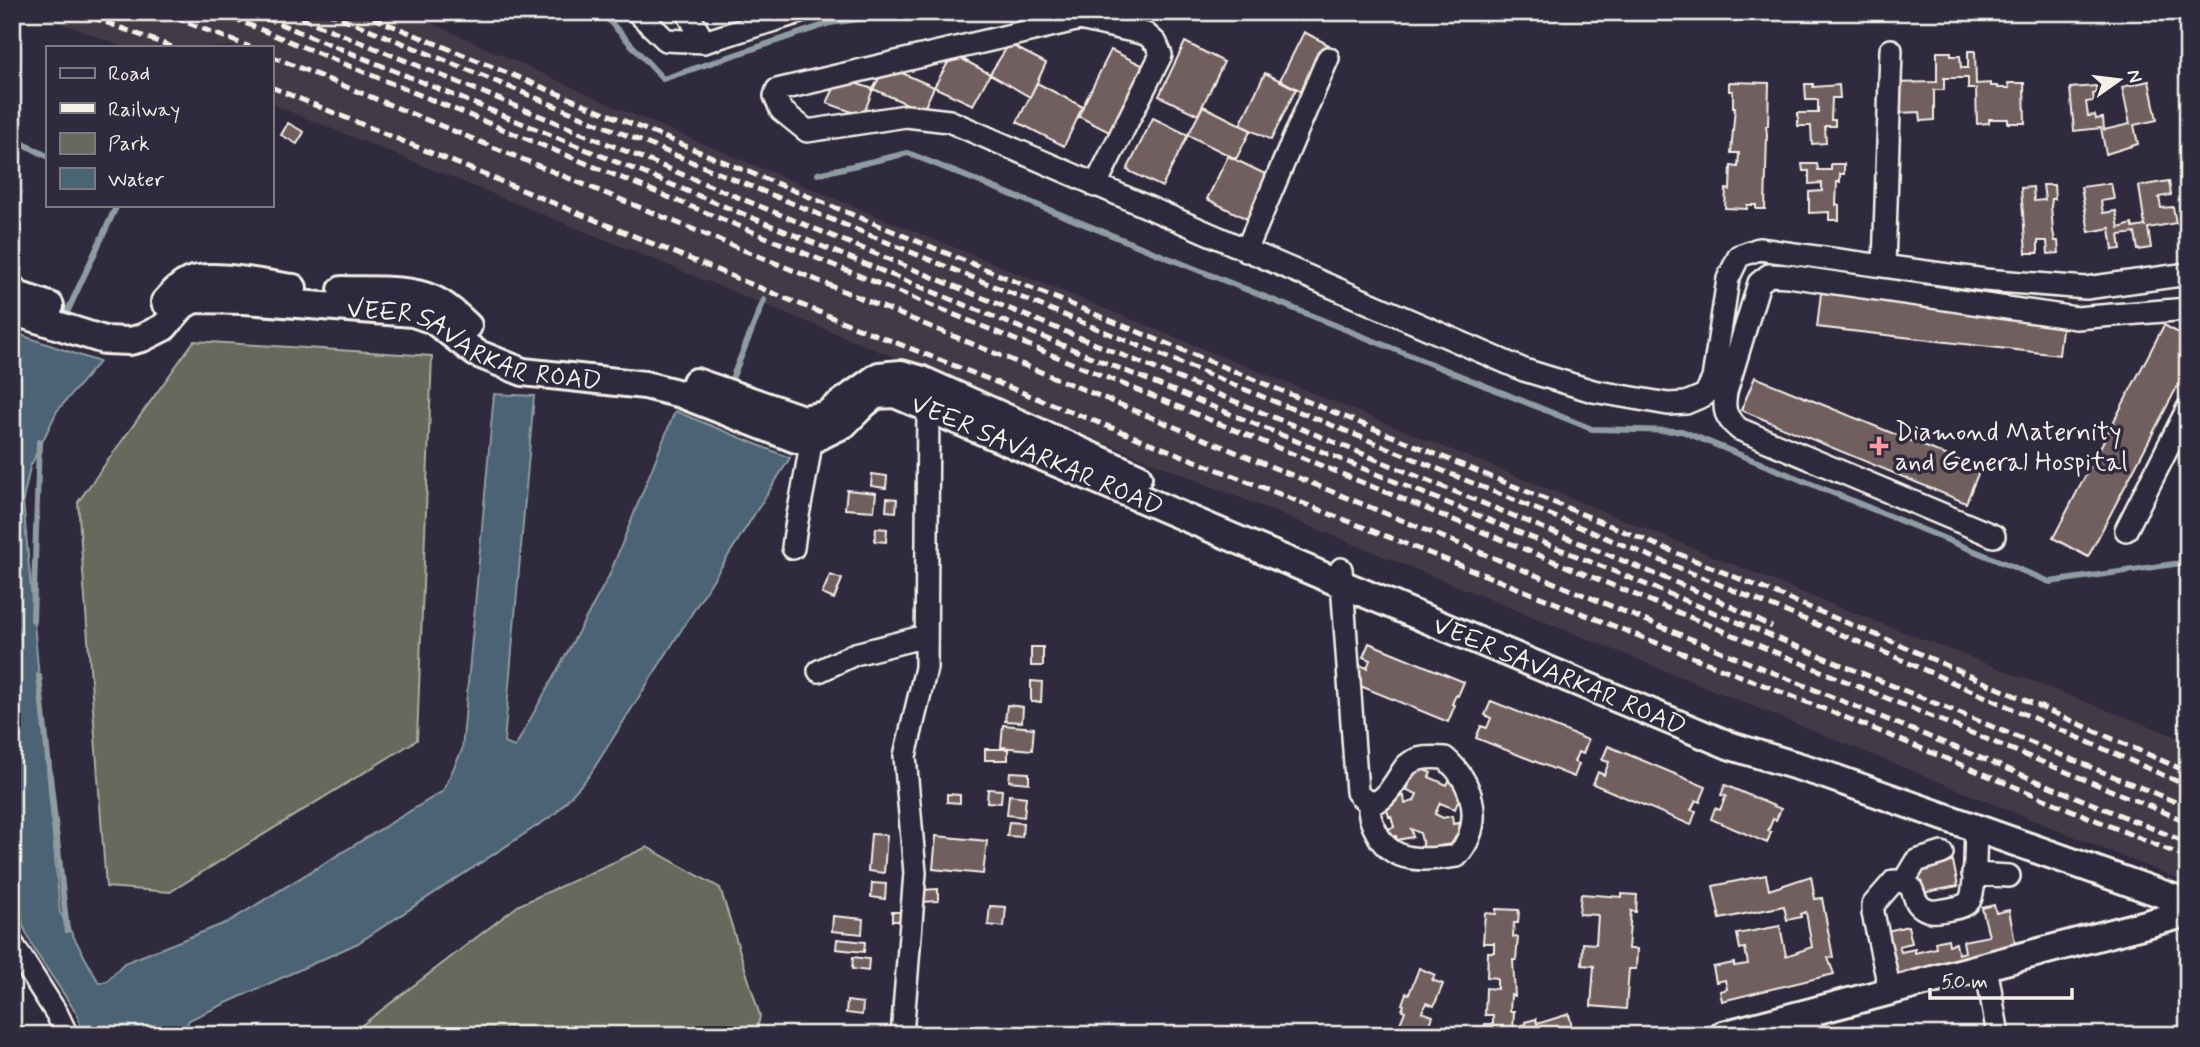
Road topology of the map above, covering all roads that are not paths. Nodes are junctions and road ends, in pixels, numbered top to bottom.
1 (638, 12) edge
2 (687, 12) edge
3 (800, 12) edge
4 (704, 42) junction
5 (1891, 50) dead end
6 (1328, 58) dead end
7 (1095, 186) junction
8 (1246, 251) junction
9 (1884, 266) junction
10 (2188, 274) edge
11 (14, 299) edge
12 (2188, 309) edge
13 (928, 406) junction
14 (2188, 408) edge
15 (803, 433) junction
16 (2126, 530) dead end
17 (1994, 536) dead end
18 (793, 548) dead end
19 (1342, 577) junction
20 (926, 636) junction
21 (819, 671) dead end
22 (1370, 801) junction
23 (1976, 828) junction
24 (1942, 853) dead end
25 (1973, 874) junction
26 (2009, 876) dead end
27 (1904, 881) junction
28 (2188, 903) edge
29 (2188, 913) edge
30 (12, 943) edge
31 (1986, 966) junction
32 (1890, 991) junction
33 (1810, 1024) edge
34 (67, 1035) edge
35 (902, 1035) edge
36 (1723, 1035) edge
37 (1998, 1035) edge

1 - 4 street
2 - 4 street
3 - 4 street
5 - 9 street
6 - 8 street
7 - 7 street
7 - 8 street
8 - 9 street
9 - 10 street
11 - 15 street, VEER SAVARKAR ROAD
12 - 17 street
13 - 15 street, VEER SAVARKAR ROAD
13 - 19 street, VEER SAVARKAR ROAD
13 - 20 street
14 - 16 street
15 - 18 street
15 - 19 street, VEER SAVARKAR ROAD
19 - 22 street
19 - 23 street, VEER SAVARKAR ROAD
20 - 21 street
20 - 35 street
22 - 22 street
23 - 25 street
23 - 28 street, VEER SAVARKAR ROAD
24 - 27 street
25 - 26 street
25 - 27 street
27 - 32 street
29 - 31 street
30 - 34 street
31 - 32 street
31 - 37 street
32 - 33 street
33 - 36 street

